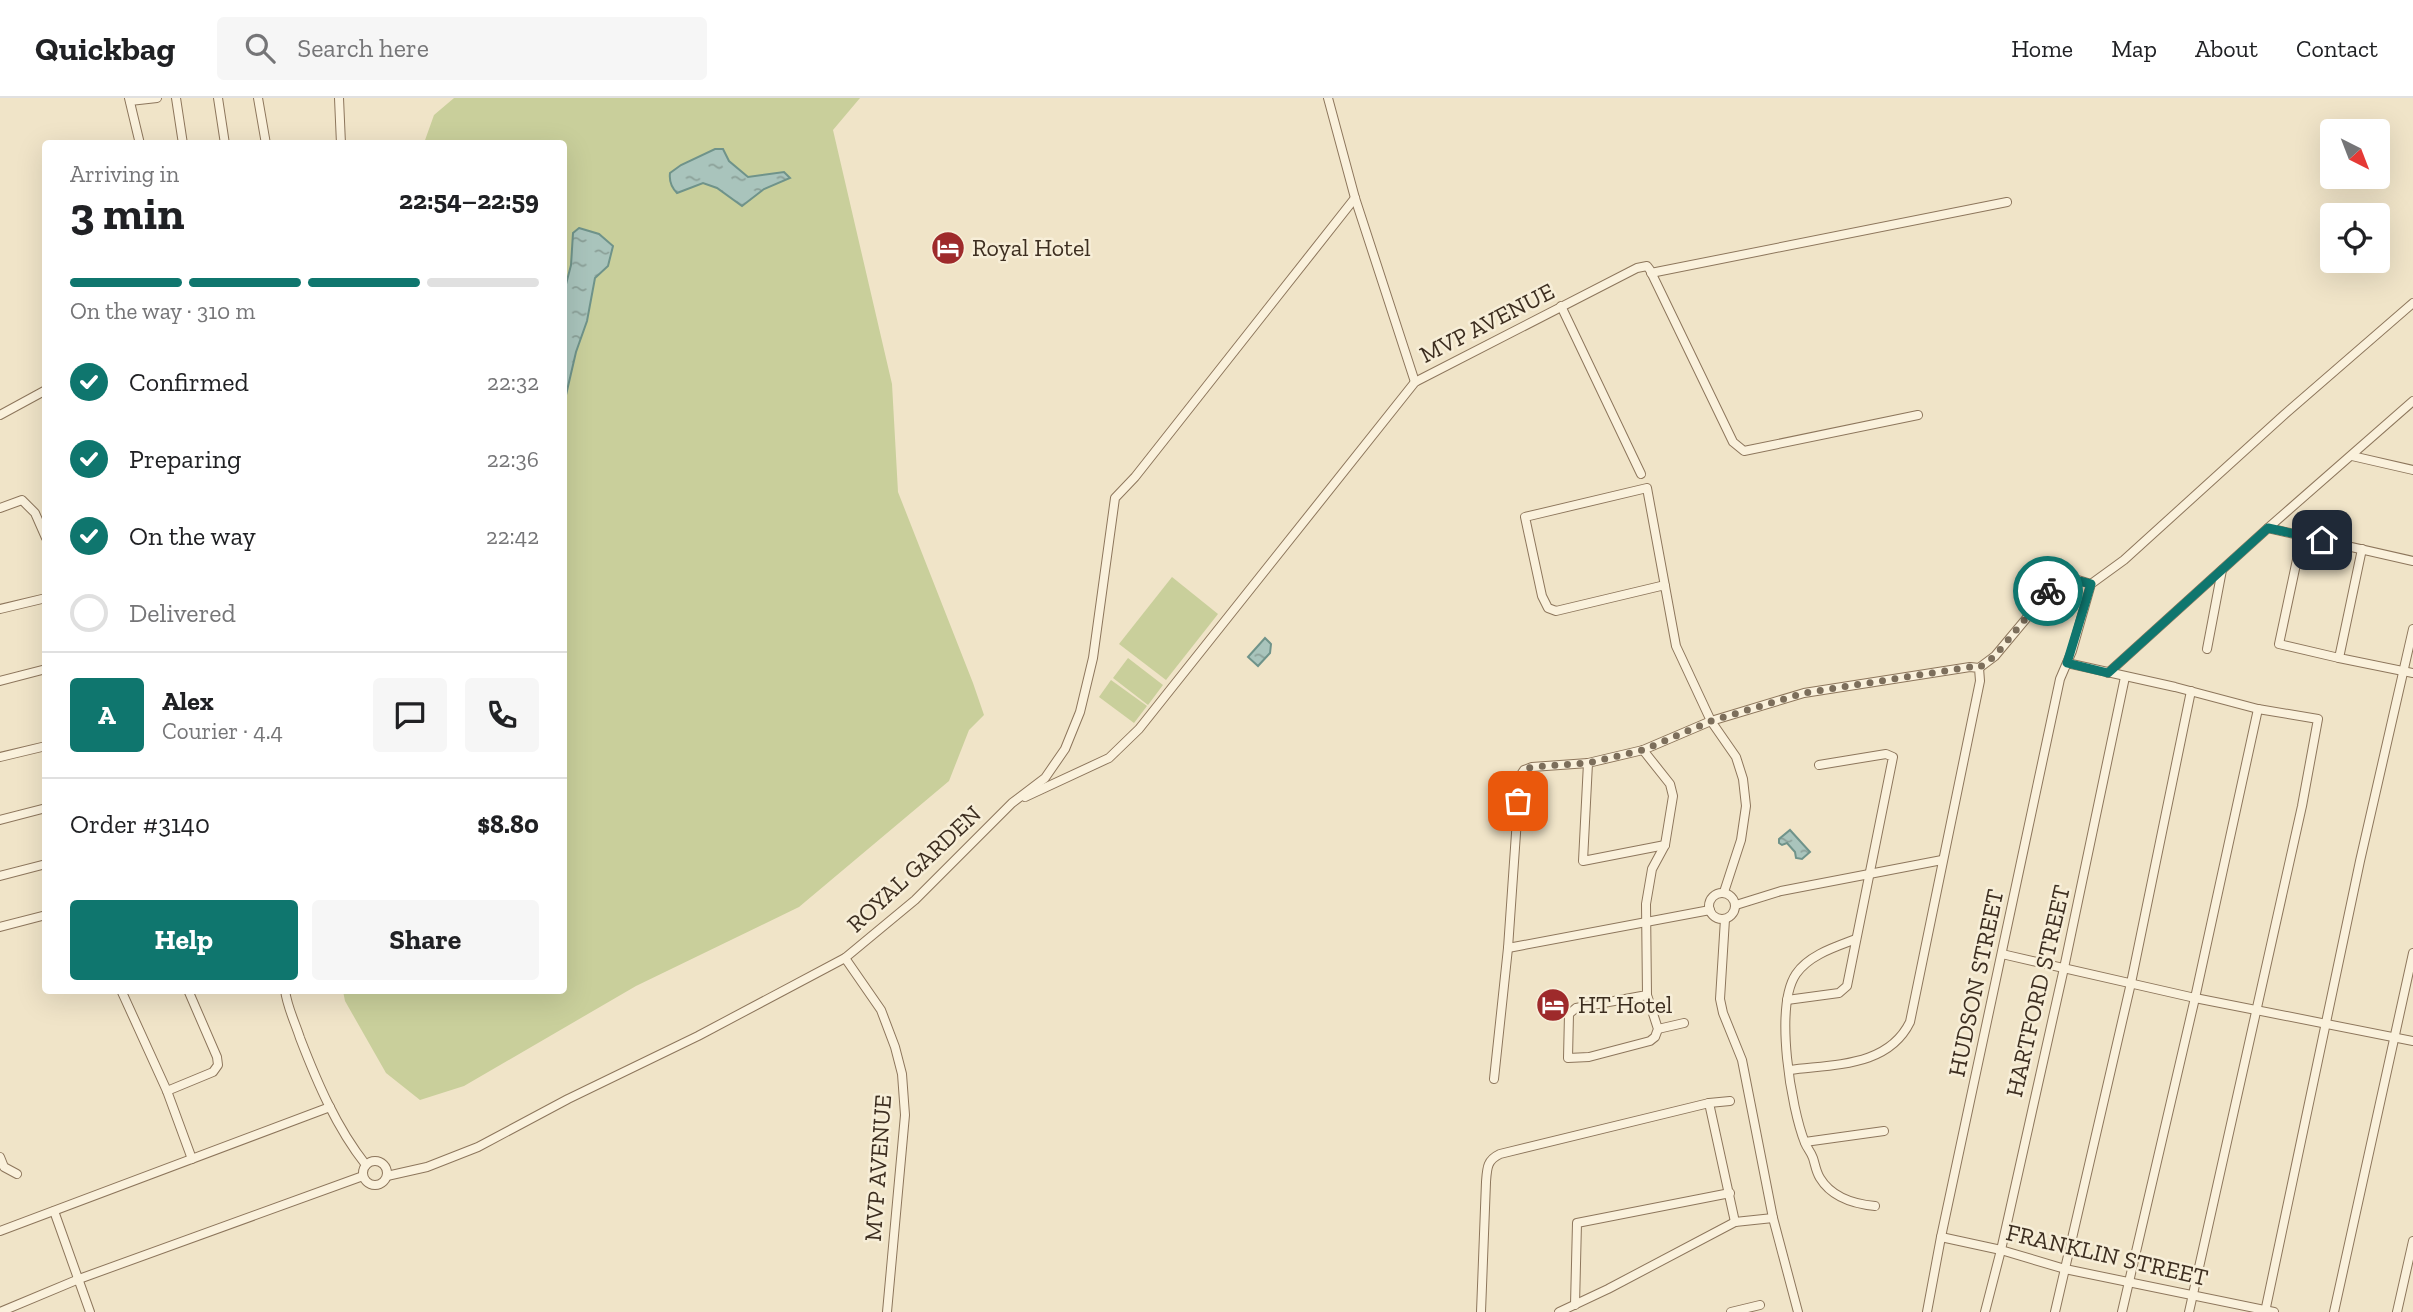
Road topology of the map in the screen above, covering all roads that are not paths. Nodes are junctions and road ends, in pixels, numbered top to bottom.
1 (157, 98) edge
2 (176, 98) edge
3 (218, 98) edge
4 (258, 98) edge
5 (339, 98) edge
6 (1328, 98) edge
7 (130, 100) edge
8 (139, 140) edge
9 (182, 140) edge
10 (224, 140) edge
11 (266, 140) edge
12 (341, 140) edge
13 (1355, 198) junction
14 (2007, 202) dead end
15 (1651, 273) junction
16 (2413, 303) edge
17 (1561, 306) junction
18 (1415, 382) junction
19 (42, 392) edge
20 (2413, 401) edge
21 (0, 415) edge
22 (1918, 415) dead end
23 (2352, 456) junction
24 (2413, 470) edge
25 (1642, 474) dead end
26 (0, 508) edge
27 (2268, 528) junction
28 (42, 529) edge
29 (2302, 536) junction
30 (2362, 549) junction
31 (2413, 561) edge
32 (2222, 570) junction
33 (2091, 584) junction
34 (1665, 585) junction
35 (42, 599) edge
36 (0, 608) edge
37 (2413, 629) edge
38 (2207, 649) dead end
39 (2339, 658) junction
40 (2067, 663) junction
41 (1979, 668) junction
42 (42, 669) edge
43 (2404, 671) junction
44 (2108, 673) junction
45 (2413, 673) edge
46 (2125, 677) junction
47 (0, 681) edge
48 (2191, 691) junction
49 (2258, 709) junction
50 (1711, 721) junction
51 (42, 747) edge
52 (1643, 750) junction
53 (0, 757) edge
54 (1588, 763) junction
55 (1819, 765) dead end
56 (1012, 803) junction
57 (42, 809) edge
58 (0, 820) edge
59 (1665, 845) junction
60 (1942, 860) junction
61 (42, 865) edge
62 (1870, 875) junction
63 (0, 876) edge
64 (1724, 892) junction
65 (1736, 905) junction
66 (1710, 910) junction
67 (42, 916) edge
68 (1725, 919) junction
69 (1648, 920) junction
70 (0, 927) edge
71 (1856, 939) junction
72 (1508, 948) junction
73 (2413, 953) edge
74 (2002, 954) junction
75 (845, 958) junction
76 (2064, 968) junction
77 (2130, 984) junction
78 (123, 994) edge
79 (190, 994) edge
80 (286, 994) edge
81 (1647, 995) junction
82 (2195, 998) junction
83 (1787, 1000) junction
84 (2258, 1010) junction
85 (1684, 1023) dead end
86 (2326, 1024) junction
87 (1658, 1028) junction
88 (2396, 1038) junction
89 (2413, 1041) edge
90 (1790, 1070) junction
91 (1494, 1079) dead end
92 (167, 1091) junction
93 (1730, 1101) dead end
94 (1709, 1103) junction
95 (330, 1107) junction
96 (1884, 1131) dead end
97 (1805, 1142) junction
98 (0, 1157) edge
99 (192, 1159) junction
100 (366, 1165) junction
101 (17, 1174) dead end
102 (363, 1176) junction
103 (387, 1176) junction
104 (1730, 1193) junction
105 (1875, 1206) dead end
106 (54, 1211) junction
107 (1773, 1218) junction
108 (1735, 1222) junction
109 (0, 1231) edge
110 (1941, 1237) junction
111 (2413, 1241) edge
112 (2001, 1250) junction
113 (2065, 1269) junction
114 (2409, 1277) edge
115 (79, 1279) junction
116 (2131, 1282) junction
117 (2194, 1294) junction
118 (1576, 1304) junction
119 (1760, 1305) dead end
120 (6, 1311) edge
121 (2268, 1311) edge
122 (90, 1312) edge
123 (887, 1312) edge
124 (1481, 1312) edge
125 (1559, 1312) edge
126 (1731, 1312) edge
127 (1798, 1312) edge
128 (1927, 1312) edge
129 (1985, 1312) edge
130 (2055, 1312) edge
131 (2122, 1312) edge
132 (2189, 1312) edge
133 (2334, 1312) edge
134 (2397, 1312) edge

1 - 7 street
2 - 9 street
3 - 10 street
4 - 11 street
5 - 12 street
6 - 13 street
7 - 8 street
13 - 18 street
13 - 56 street, ROYAL GARDEN
14 - 15 street
15 - 17 street, MVP AVENUE
15 - 22 street
16 - 33 street
17 - 18 street, MVP AVENUE
17 - 25 street
18 - 56 street, MVP AVENUE
19 - 21 street
20 - 23 street
23 - 24 street
23 - 27 street
26 - 28 street
27 - 29 street
27 - 32 street
29 - 30 street
29 - 39 street
30 - 31 street
30 - 39 street
32 - 38 street
32 - 44 street
33 - 40 street, HUDSON STREET
33 - 41 street
34 - 34 street
34 - 50 street
35 - 36 street
37 - 43 street
39 - 43 street
40 - 44 street
40 - 74 street, HUDSON STREET
41 - 50 street
41 - 60 street
42 - 47 street
43 - 45 street
43 - 86 street
44 - 46 street
46 - 48 street
46 - 76 street, HARTFORD STREET
48 - 49 street
48 - 77 street
49 - 82 street
49 - 84 street
50 - 52 street
50 - 64 street
51 - 53 street
52 - 54 street
52 - 59 street
54 - 59 street
54 - 72 street
55 - 62 street
56 - 75 street, ROYAL GARDEN
57 - 58 street
59 - 69 street
60 - 62 street
60 - 90 street
61 - 63 street
62 - 65 street
62 - 71 street
64 - 65 street
64 - 66 street
65 - 68 street
66 - 68 street
66 - 69 street
67 - 70 street
68 - 107 street
69 - 72 street
69 - 81 street
71 - 83 street
71 - 83 street
72 - 91 street
73 - 88 street
74 - 76 street
74 - 110 street, HUDSON STREET
75 - 103 street, ROYAL GARDEN
75 - 123 street, MVP AVENUE
76 - 77 street
76 - 112 street, HARTFORD STREET
77 - 82 street
77 - 113 street
78 - 92 street
79 - 92 street
80 - 95 street
81 - 87 street
81 - 87 street
82 - 84 street
82 - 116 street
83 - 90 street
84 - 86 street
84 - 117 street
85 - 87 street
86 - 88 street
86 - 121 street
88 - 89 street
88 - 133 street
90 - 97 street
92 - 99 street
93 - 94 street
94 - 104 street
94 - 124 street
95 - 99 street
95 - 100 street
96 - 97 street
97 - 105 street
98 - 101 street
99 - 106 street
100 - 102 street
100 - 103 street
102 - 103 street
102 - 115 street
104 - 108 street
104 - 118 street
106 - 109 street
106 - 115 street
107 - 108 street
107 - 127 street
108 - 118 street
110 - 112 street, FRANKLIN STREET
110 - 128 street, HUDSON STREET
111 - 114 street
112 - 113 street, FRANKLIN STREET
112 - 129 street, HARTFORD STREET
113 - 116 street, FRANKLIN STREET
113 - 130 street
114 - 134 street
115 - 120 street
115 - 122 street
116 - 117 street, FRANKLIN STREET
116 - 131 street
117 - 121 street, FRANKLIN STREET
117 - 132 street
118 - 125 street
119 - 126 street

